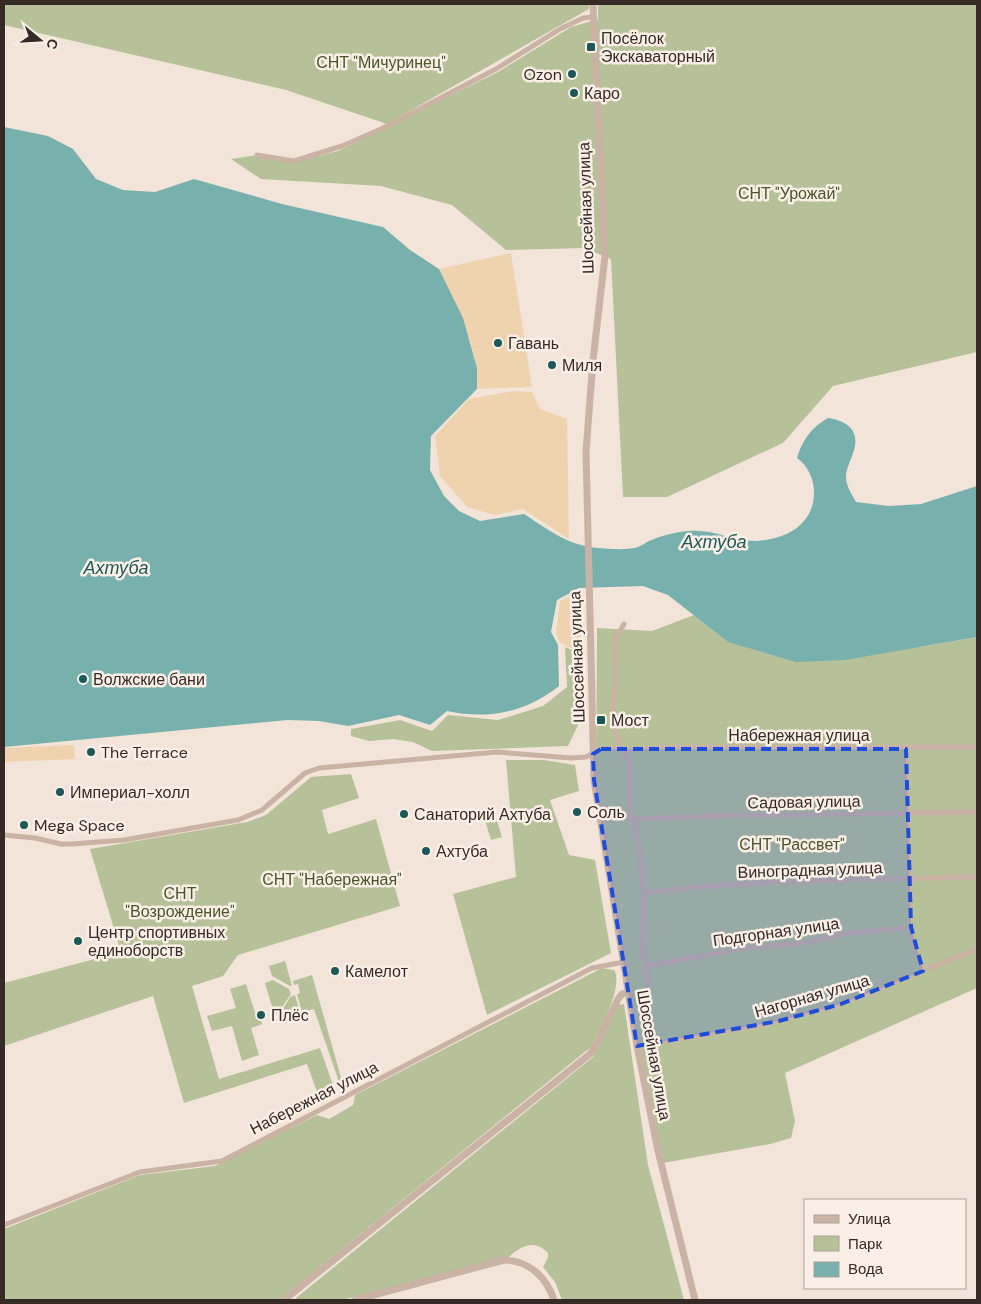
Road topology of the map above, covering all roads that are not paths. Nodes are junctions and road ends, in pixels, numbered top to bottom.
1 (593, 4) edge
2 (594, 17) junction
3 (257, 155) dead end
4 (624, 624) dead end
5 (977, 747) edge
6 (622, 749) junction
7 (906, 749) junction
8 (593, 754) junction
9 (909, 812) junction
10 (977, 812) edge
11 (631, 818) junction
12 (599, 820) junction
13 (4, 835) edge
14 (977, 877) edge
15 (909, 879) junction
16 (644, 893) junction
17 (911, 927) junction
18 (977, 950) edge
19 (624, 962) junction
20 (646, 966) junction
21 (923, 971) junction
22 (628, 992) junction
23 (647, 1043) junction
24 (637, 1046) junction
25 (4, 1225) edge
26 (291, 1297) edge
27 (284, 1300) edge
28 (355, 1300) edge
29 (554, 1300) edge
30 (695, 1300) edge

1 - 2 street, Шоссейная улица
2 - 3 street
2 - 8 street, Шоссейная улица
4 - 6 street
5 - 7 street, Набережная улица
6 - 7 street, Набережная улица
6 - 8 street, Набережная улица
6 - 11 street
7 - 9 street
8 - 12 street, Шоссейная улица
8 - 13 street
9 - 10 street, Садовая улица
9 - 11 street, Садовая улица
9 - 15 street
11 - 12 street, Садовая улица
11 - 16 street
12 - 19 street, Шоссейная улица
14 - 15 street, Виноградная улица
15 - 16 street, Виноградная улица
15 - 17 street
16 - 20 street
17 - 20 street, Подгорная улица
17 - 21 street
18 - 21 street, Нагорная улица
19 - 22 street, Шоссейная улица
19 - 25 street, Набережная улица
20 - 23 street
21 - 23 street, Нагорная улица
22 - 24 street, Шоссейная улица
22 - 26 street
23 - 24 street, Нагорная улица
24 - 30 street, Шоссейная улица
26 - 27 street
28 - 29 street

